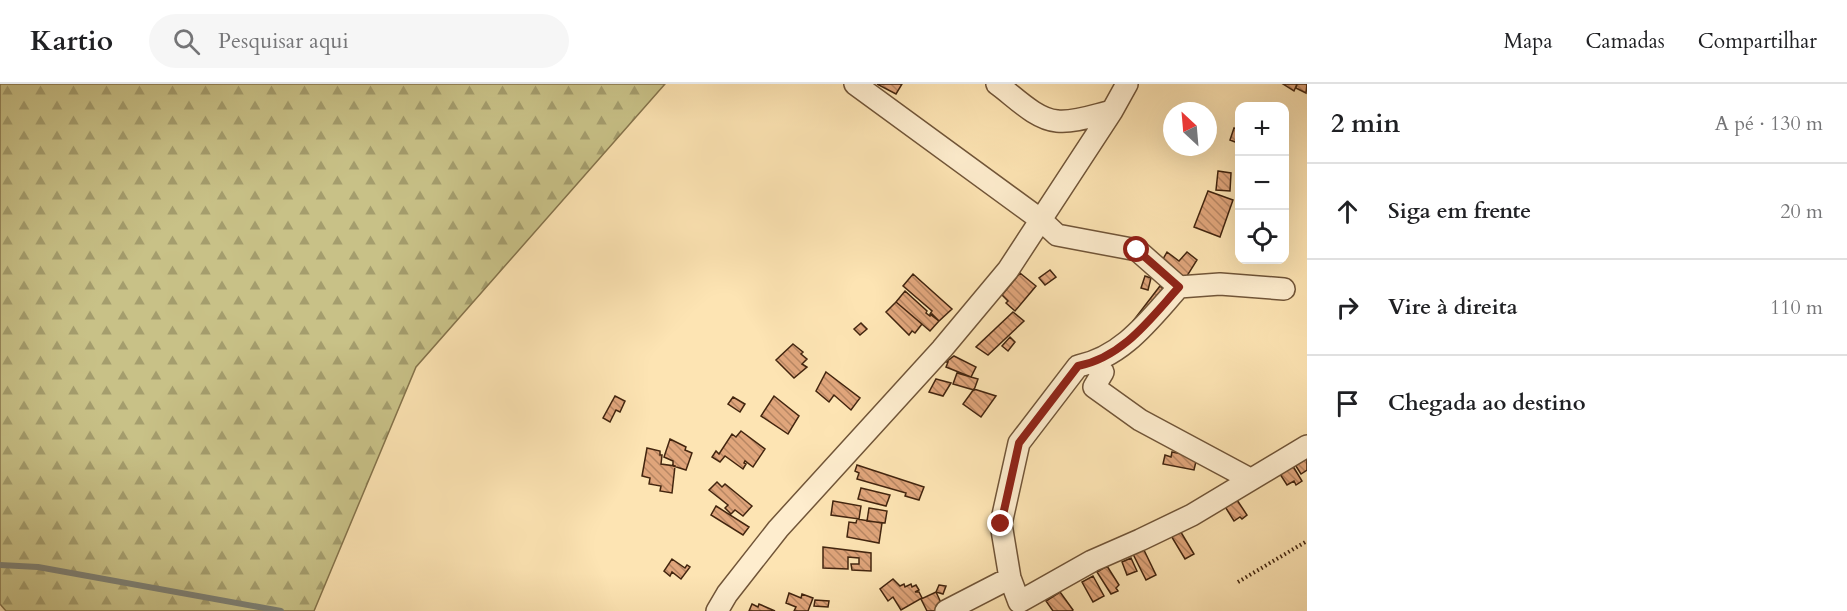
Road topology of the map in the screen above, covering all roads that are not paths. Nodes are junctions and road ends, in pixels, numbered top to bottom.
1 (855, 84) edge
2 (997, 84) edge
3 (1126, 84) edge
4 (1112, 111) junction
5 (1041, 220) junction
6 (1179, 287) junction
7 (1284, 289) dead end
8 (1093, 363) junction
9 (1307, 446) edge
10 (1250, 479) junction
11 (1010, 578) junction
12 (717, 611) edge
13 (946, 611) edge

1 - 5 street
2 - 4 street
3 - 4 street
4 - 5 street
5 - 6 street
5 - 12 street
6 - 7 street
6 - 8 street
8 - 10 street
8 - 11 street
9 - 10 street
10 - 11 street
11 - 13 street

